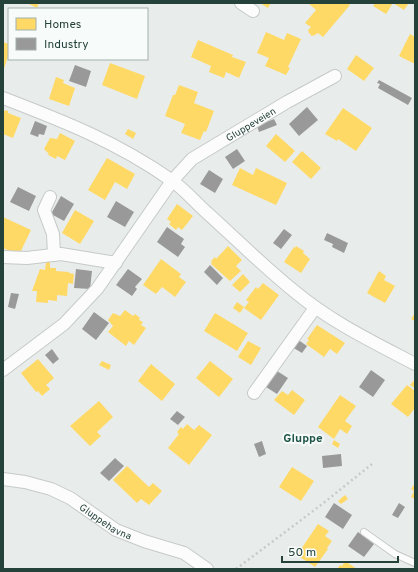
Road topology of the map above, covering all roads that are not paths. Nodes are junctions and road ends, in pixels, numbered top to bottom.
1 (241, 3) edge
2 (253, 11) dead end
3 (335, 76) dead end
4 (3, 98) edge
5 (172, 181) junction
6 (50, 197) dead end
7 (54, 255) junction
8 (3, 257) edge
9 (116, 263) junction
10 (315, 308) junction
11 (415, 364) edge
12 (3, 370) edge
13 (254, 393) dead end
14 (3, 479) edge
15 (364, 532) dead end
16 (415, 563) edge
17 (207, 569) edge

1 - 2 street
3 - 5 street, Gluppeveien
4 - 5 street
5 - 9 street
5 - 10 street
6 - 7 street
7 - 8 street
7 - 9 street
9 - 12 street
10 - 11 street
10 - 13 street
14 - 17 street, Gluppehavna
15 - 16 lane

